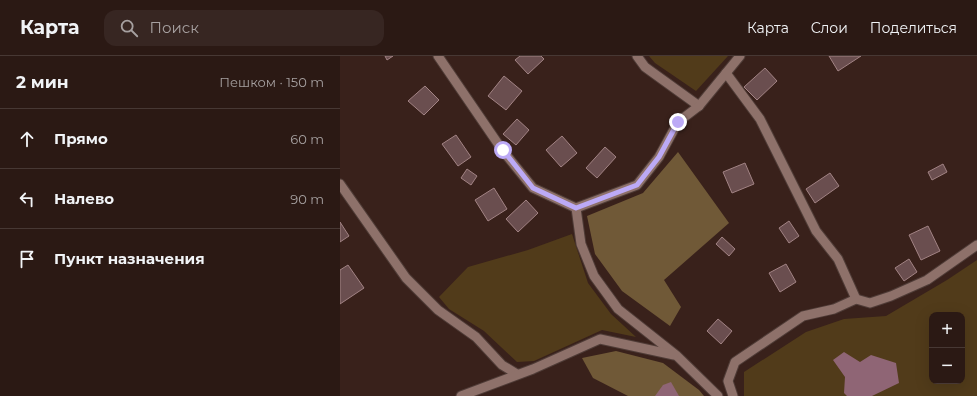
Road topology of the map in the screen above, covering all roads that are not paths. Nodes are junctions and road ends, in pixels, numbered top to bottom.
1 (438, 56) edge
2 (637, 56) edge
3 (740, 56) edge
4 (726, 74) junction
5 (699, 106) junction
6 (340, 184) edge
7 (576, 208) junction
8 (977, 245) edge
9 (856, 299) junction
10 (676, 355) junction
11 (517, 374) junction
12 (461, 396) edge
13 (718, 396) edge
14 (734, 396) edge

1 - 7 street
2 - 5 street
3 - 4 street
4 - 5 street
4 - 9 street
5 - 7 street
6 - 11 street
7 - 10 street
8 - 9 street
9 - 14 street
10 - 11 street
10 - 13 street
11 - 12 street

